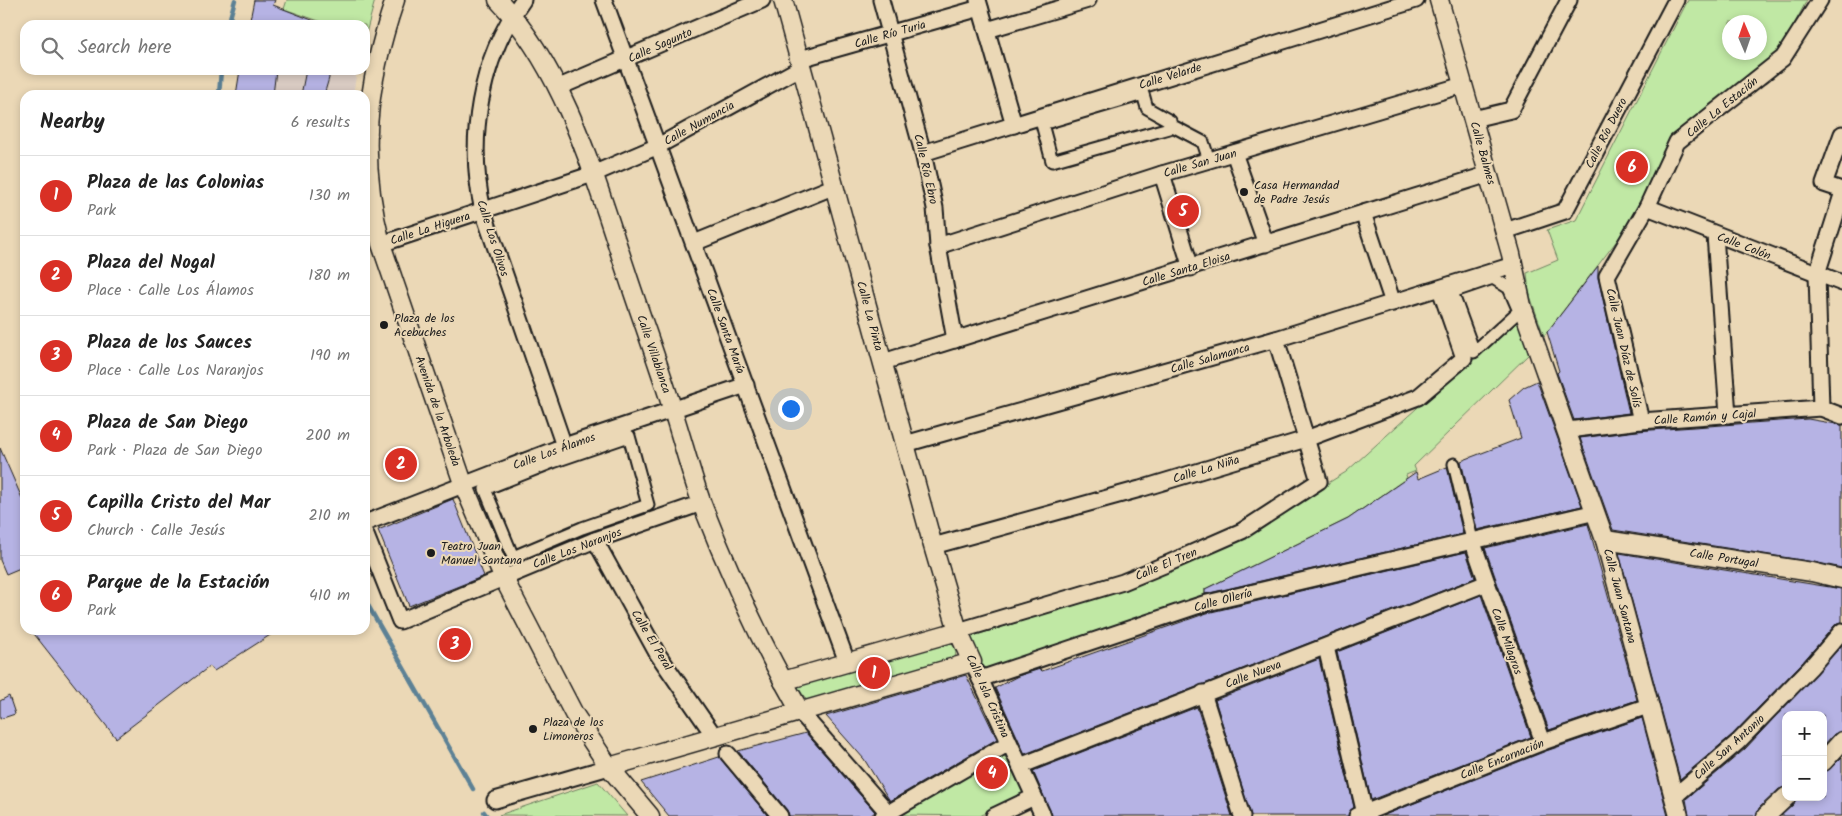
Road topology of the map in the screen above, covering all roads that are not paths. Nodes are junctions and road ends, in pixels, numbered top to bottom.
1 (395, 0) edge
2 (498, 0) edge
3 (523, 0) edge
4 (604, 0) edge
5 (762, 0) edge
6 (784, 0) edge
7 (881, 0) edge
8 (1036, 0) edge
9 (1088, 0) edge
10 (1416, 0) edge
11 (1439, 0) edge
12 (1569, 0) edge
13 (1676, 0) edge
14 (1820, 0) edge
15 (979, 4) edge
16 (512, 15) junction
17 (1041, 15) junction
18 (987, 30) junction
19 (891, 34) junction
20 (626, 59) junction
21 (801, 63) junction
22 (1463, 85) junction
23 (557, 88) junction
24 (370, 107) edge
25 (1473, 119) junction
26 (1169, 124) junction
27 (1014, 125) junction
28 (1842, 134) edge
29 (1677, 142) joint
30 (658, 146) junction
31 (923, 153) junction
32 (1234, 153) junction
33 (1210, 160) junction
34 (593, 174) junction
35 (1162, 174) junction
36 (1489, 174) junction
37 (835, 186) junction
38 (1842, 190) edge
39 (370, 193) edge
40 (1842, 195) edge
41 (1647, 207) junction
42 (483, 212) junction
43 (1363, 214) junction
44 (1505, 231) junction
45 (1715, 235) junction
46 (382, 244) junction
47 (694, 244) junction
48 (1266, 244) junction
49 (938, 246) junction
50 (1513, 265) junction
51 (1191, 268) junction
52 (1817, 274) junction
53 (1842, 283) edge
54 (1446, 290) junction
55 (1393, 303) junction
56 (1276, 339) junction
57 (955, 340) junction
58 (1536, 345) joint
59 (883, 362) junction
60 (746, 384) junction
61 (1822, 408) junction
62 (673, 410) junction
63 (1728, 415) junction
64 (1842, 416) edge
65 (1641, 421) junction
66 (1568, 430) junction
67 (1306, 438) junction
68 (906, 444) junction
69 (564, 446) junction
70 (1454, 464) dead end
71 (464, 486) junction
72 (485, 489) joint
73 (702, 503) junction
74 (1596, 512) junction
75 (370, 521) edge
76 (595, 540) junction
77 (1472, 540) junction
78 (1605, 540) junction
79 (370, 546) edge
80 (933, 546) junction
81 (503, 577) junction
82 (1842, 579) edge
83 (1487, 583) junction
84 (958, 631) junction
85 (1842, 631) edge
86 (1326, 647) junction
87 (847, 662) junction
88 (972, 662) junction
89 (980, 679) junction
90 (782, 681) junction
91 (1203, 693) junction
92 (1648, 706) junction
93 (801, 713) junction
94 (715, 737) junction
95 (1842, 740) edge
96 (1543, 742) junction
97 (1009, 743) junction
98 (728, 754) dead end
99 (1827, 757) edge
100 (1020, 766) junction
101 (608, 767) junction
102 (1675, 796) junction
103 (1034, 797) junction
104 (495, 800) dead end
105 (1782, 801) edge
106 (887, 815) edge
107 (1363, 815) edge
108 (650, 816) edge
109 (780, 816) edge
110 (994, 816) edge
111 (1043, 816) edge
112 (1242, 816) edge
113 (1679, 816) edge
114 (1766, 816) edge

1 - 24 street, Avenida de la Arboleda
2 - 16 street, Calle Villablanca
3 - 16 street, Calle Los Olivos
4 - 20 street, Calle Santa María
5 - 20 street, Calle Sagunto
6 - 21 street, Calle La Pinta
7 - 19 street, Calle Río Ebro
8 - 17 street
9 - 17 street
10 - 27 street, Calle Velarde
11 - 22 street, Calle Balmes
12 - 25 street
13 - 44 street, Calle Río Duero
14 - 29 street, Calle La Estación
15 - 18 street
15 - 19 street, Calle Río Turia
16 - 23 street, Calle Villablanca
16 - 42 street, Calle Los Olivos
17 - 18 street
18 - 27 street
19 - 21 street, Calle Río Turia
19 - 31 street, Calle Río Ebro
20 - 23 street, Calle Sagunto
20 - 30 street, Calle Santa María
21 - 30 street, Calle Numancia
21 - 37 street, Calle La Pinta
22 - 25 street, Calle Balmes
22 - 32 street, Calle San Juan
23 - 34 street, Calle Villablanca
25 - 36 street, Calle Balmes
26 - 26 street
26 - 33 street
27 - 31 street, Calle Velarde
28 - 38 street
29 - 41 street, Calle Juan Díaz de Solís
30 - 34 street, Calle Numancia
30 - 47 street, Calle Santa María
31 - 49 street, Calle Río Ebro
32 - 33 street, Calle San Juan
32 - 48 street
33 - 35 street, Calle San Juan
34 - 42 street, Calle La Higuera
34 - 62 street, Calle Villablanca
35 - 49 street, Calle San Juan
35 - 51 street
36 - 43 street, Calle Santa Eloisa
36 - 44 street, Calle Balmes
37 - 47 street
37 - 59 street, Calle La Pinta
39 - 46 street, Avenida de la Arboleda
40 - 52 street
41 - 45 street, Calle Colón
41 - 65 street, Calle Juan Díaz de Solís
42 - 46 street, Calle La Higuera
42 - 69 street, Calle Los Olivos
43 - 48 street, Calle Santa Eloisa
43 - 55 street
44 - 50 street, Calle Balmes
45 - 52 street, Calle Colón
45 - 63 street
46 - 71 street, Avenida de la Arboleda
47 - 60 street, Calle Santa María
48 - 51 street, Calle Santa Eloisa
49 - 57 street, Calle Río Ebro
50 - 54 street, Calle Salamanca
50 - 58 street, Calle Balmes
51 - 57 street, Calle Santa Eloisa
52 - 53 street, Calle Colón
52 - 61 street
54 - 54 street
54 - 55 street, Calle Salamanca
54 - 67 street, Calle La Niña
55 - 56 street, Calle Salamanca
56 - 67 street
56 - 68 street, Calle Salamanca
57 - 59 street, Calle Santa Eloisa
58 - 66 street, Calle Juan Santana
59 - 68 street, Calle La Pinta
60 - 62 street, Calle Los Álamos
60 - 87 street, Calle Santa María
61 - 63 street, Calle Ramón y Cajal
61 - 64 street, Calle Ramón y Cajal
62 - 69 street, Calle Los Álamos
62 - 73 street, Calle Villablanca
63 - 65 street, Calle Ramón y Cajal
65 - 66 street, Calle Ramón y Cajal
66 - 74 street, Calle Juan Santana
67 - 80 street, Calle La Niña
67 - 84 street, Calle El Tren
68 - 80 street, Calle La Pinta
69 - 71 street, Calle Los Álamos
70 - 77 street
71 - 75 street, Calle Los Álamos
71 - 81 street, Avenida de la Arboleda
72 - 72 street
73 - 76 street, Calle Los Naranjos
73 - 90 street, Calle Villablanca
74 - 77 street, Calle Ollería
74 - 78 street, Calle Juan Santana
76 - 81 street, Calle Los Naranjos
76 - 94 street, Calle El Peral
77 - 83 street, Calle Milagros
77 - 89 street, Calle Ollería
78 - 82 street, Calle Portugal
78 - 92 street, Calle Juan Santana
79 - 81 street, Calle Los Naranjos
80 - 84 street, Calle La Pinta
81 - 101 street, Avenida de la Arboleda
83 - 86 street, Calle Nueva
83 - 96 street, Calle Milagros
84 - 87 street
84 - 88 street, Calle Isla Cristina
85 - 102 street, Calle San Antonio
86 - 91 street, Calle Nueva
86 - 107 street
87 - 90 street
88 - 89 street, Calle Isla Cristina
88 - 93 street
89 - 97 street, Calle Isla Cristina
90 - 93 street, Calle Villablanca
91 - 100 street, Calle Nueva
91 - 112 street
92 - 96 street, Calle Encarnación
92 - 102 street, Calle Juan Santana
93 - 94 street
93 - 106 street
94 - 101 street
95 - 99 street
96 - 107 street, Calle Encarnación
97 - 100 street, Calle Isla Cristina
97 - 106 street
98 - 109 street
100 - 103 street, Calle Isla Cristina
101 - 104 street
101 - 108 street, Avenida de la Arboleda
102 - 113 street, Calle Juan Santana
103 - 110 street
103 - 111 street, Calle Isla Cristina
105 - 114 street

